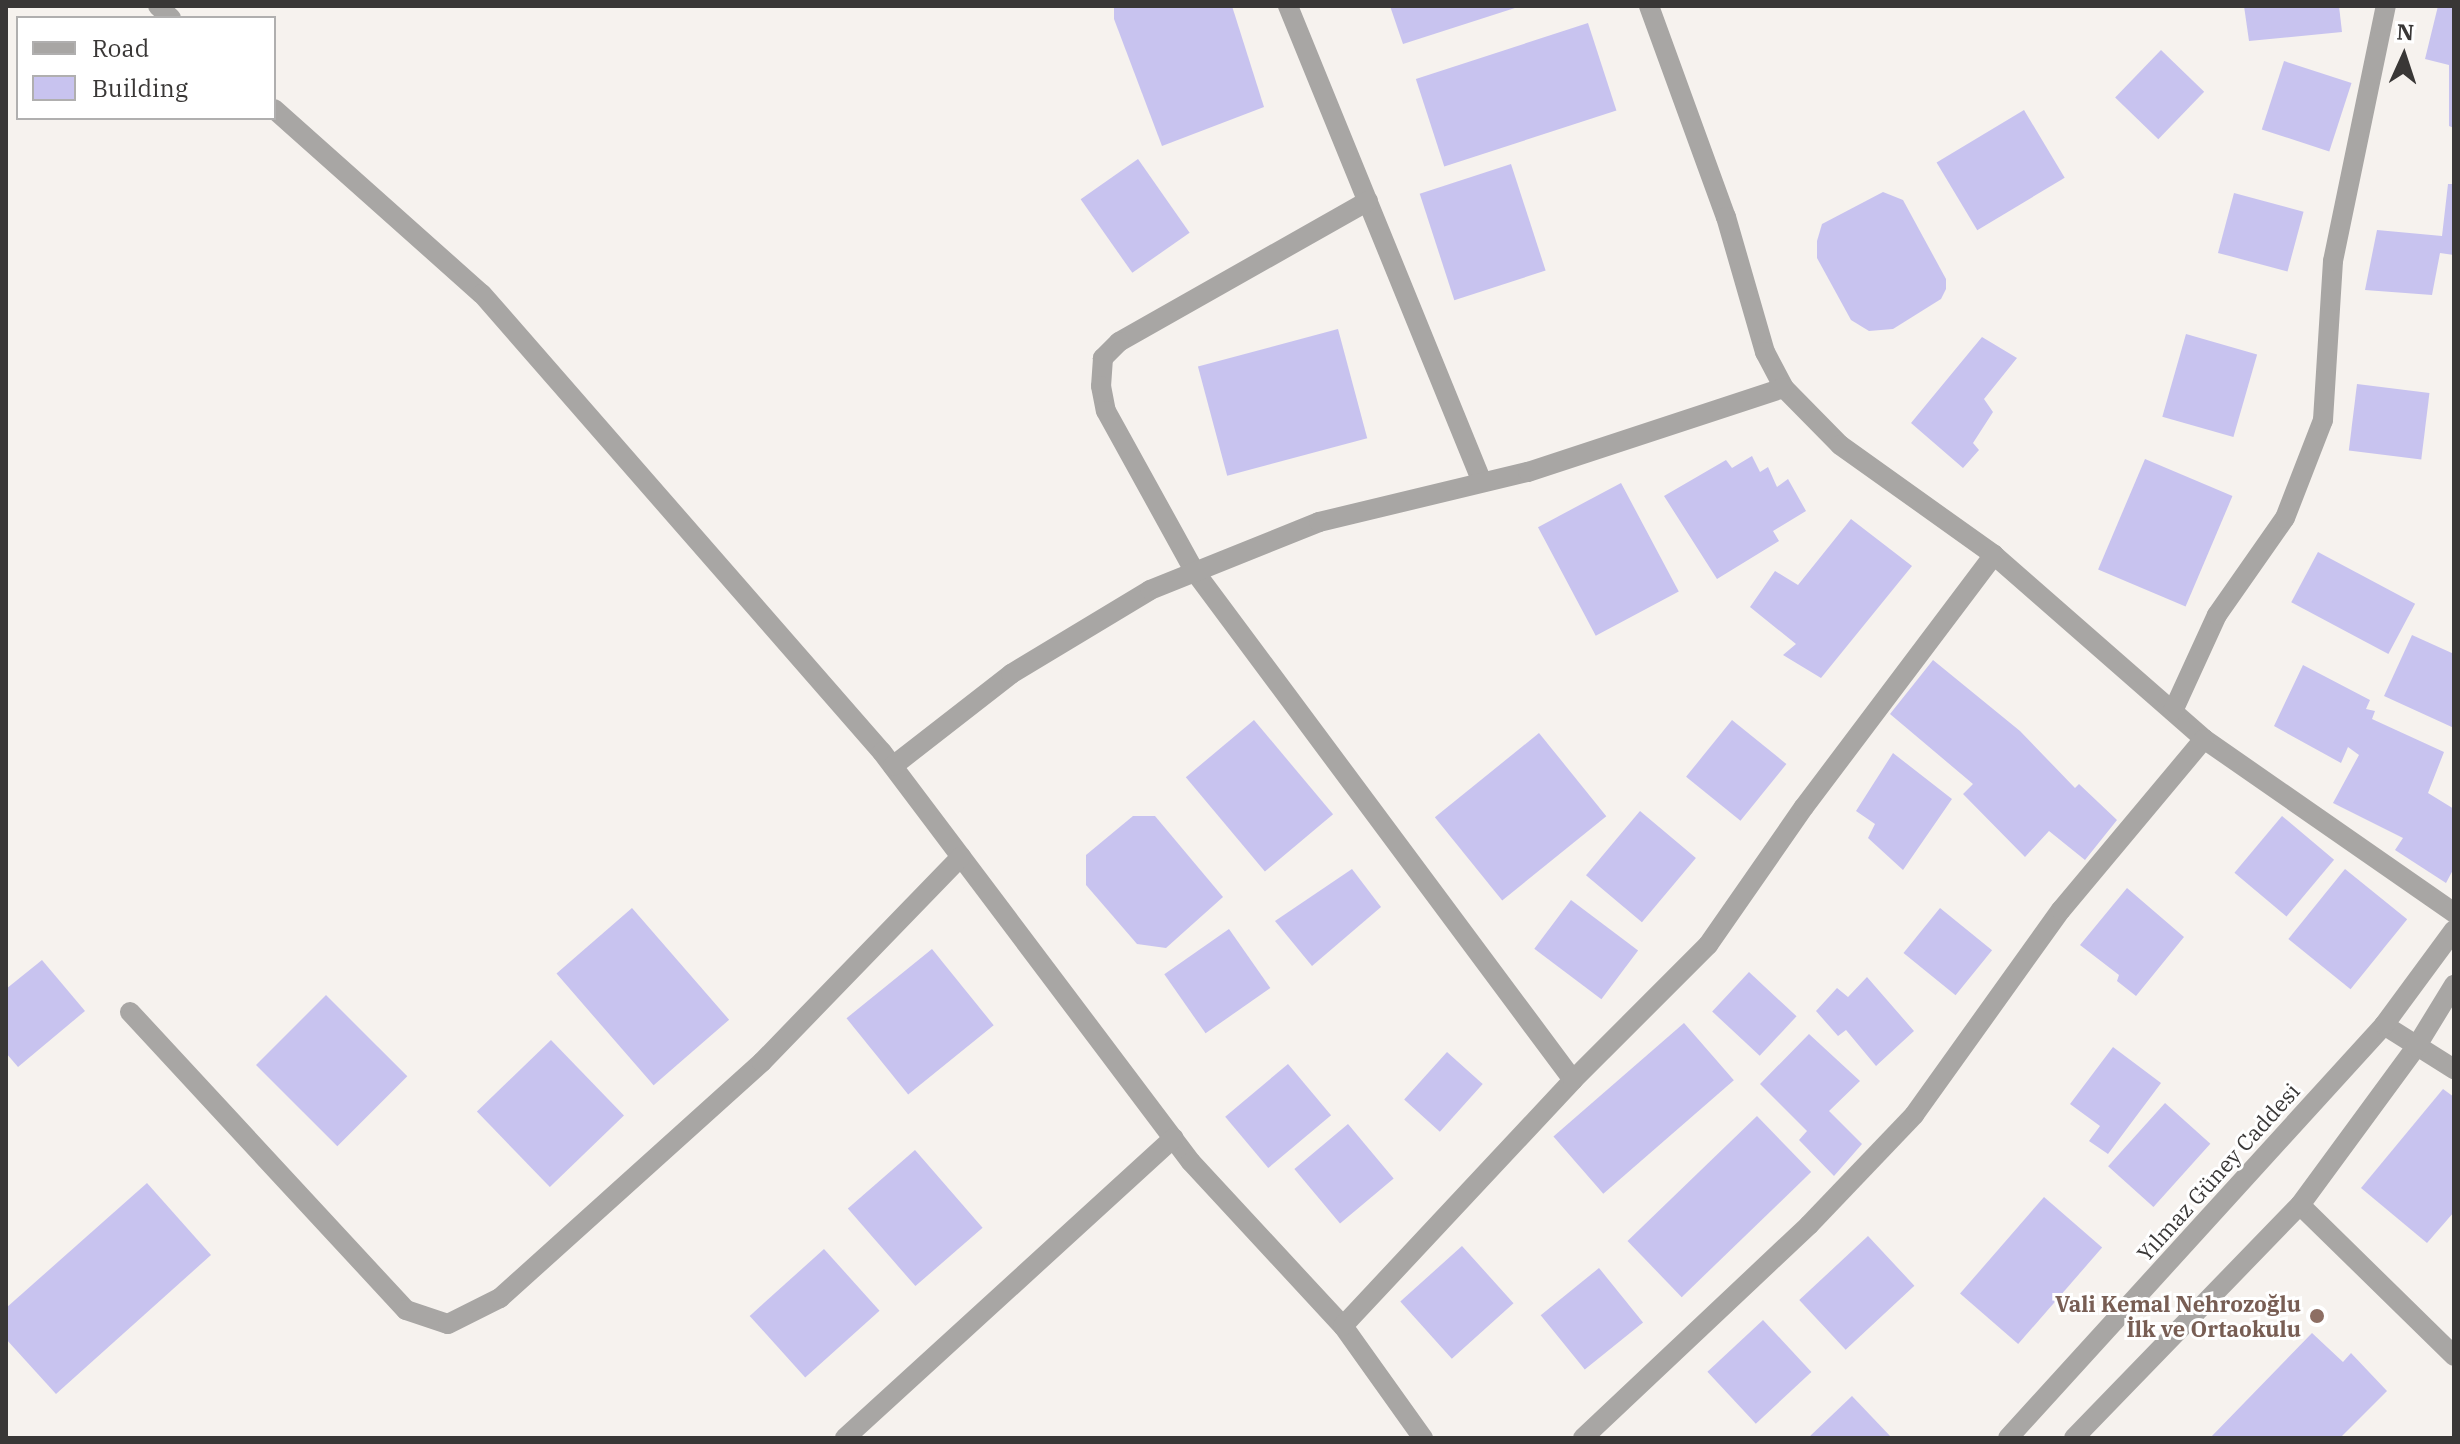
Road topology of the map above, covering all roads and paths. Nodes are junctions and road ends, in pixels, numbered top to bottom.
1 (1288, 6) edge
2 (1649, 6) edge
3 (2386, 6) edge
4 (276, 111) edge
5 (1368, 201) junction
6 (1784, 388) junction
7 (1482, 482) junction
8 (1994, 555) junction
9 (1195, 572) junction
10 (2173, 711) junction
11 (2204, 739) junction
12 (893, 766) junction
13 (961, 857) junction
14 (2454, 913) edge
15 (2454, 930) edge
16 (2454, 985) edge
17 (130, 1012) dead end
18 (2384, 1025) junction
19 (2416, 1047) junction
20 (2454, 1069) edge
21 (1573, 1080) junction
22 (1173, 1138) junction
23 (2300, 1205) junction
24 (1343, 1326) junction
25 (2454, 1356) edge
26 (845, 1438) edge
27 (1423, 1438) edge
28 (1583, 1438) edge
29 (2008, 1438) edge
30 (2074, 1438) edge

1 - 5 street
2 - 6 street
3 - 10 street
4 - 12 street
5 - 7 street
5 - 9 street
6 - 7 street
6 - 8 street
7 - 9 street
8 - 10 street
8 - 21 street
9 - 12 street
9 - 21 street
10 - 11 street
11 - 14 street
11 - 28 street
12 - 13 street
13 - 17 street
13 - 22 street
15 - 18 street, Yılmaz Güney Caddesi
16 - 19 street
18 - 19 street
18 - 29 street, Yılmaz Güney Caddesi
19 - 20 street
19 - 23 street
21 - 24 street
22 - 24 street
22 - 26 street
23 - 25 street
23 - 30 street
24 - 27 street

